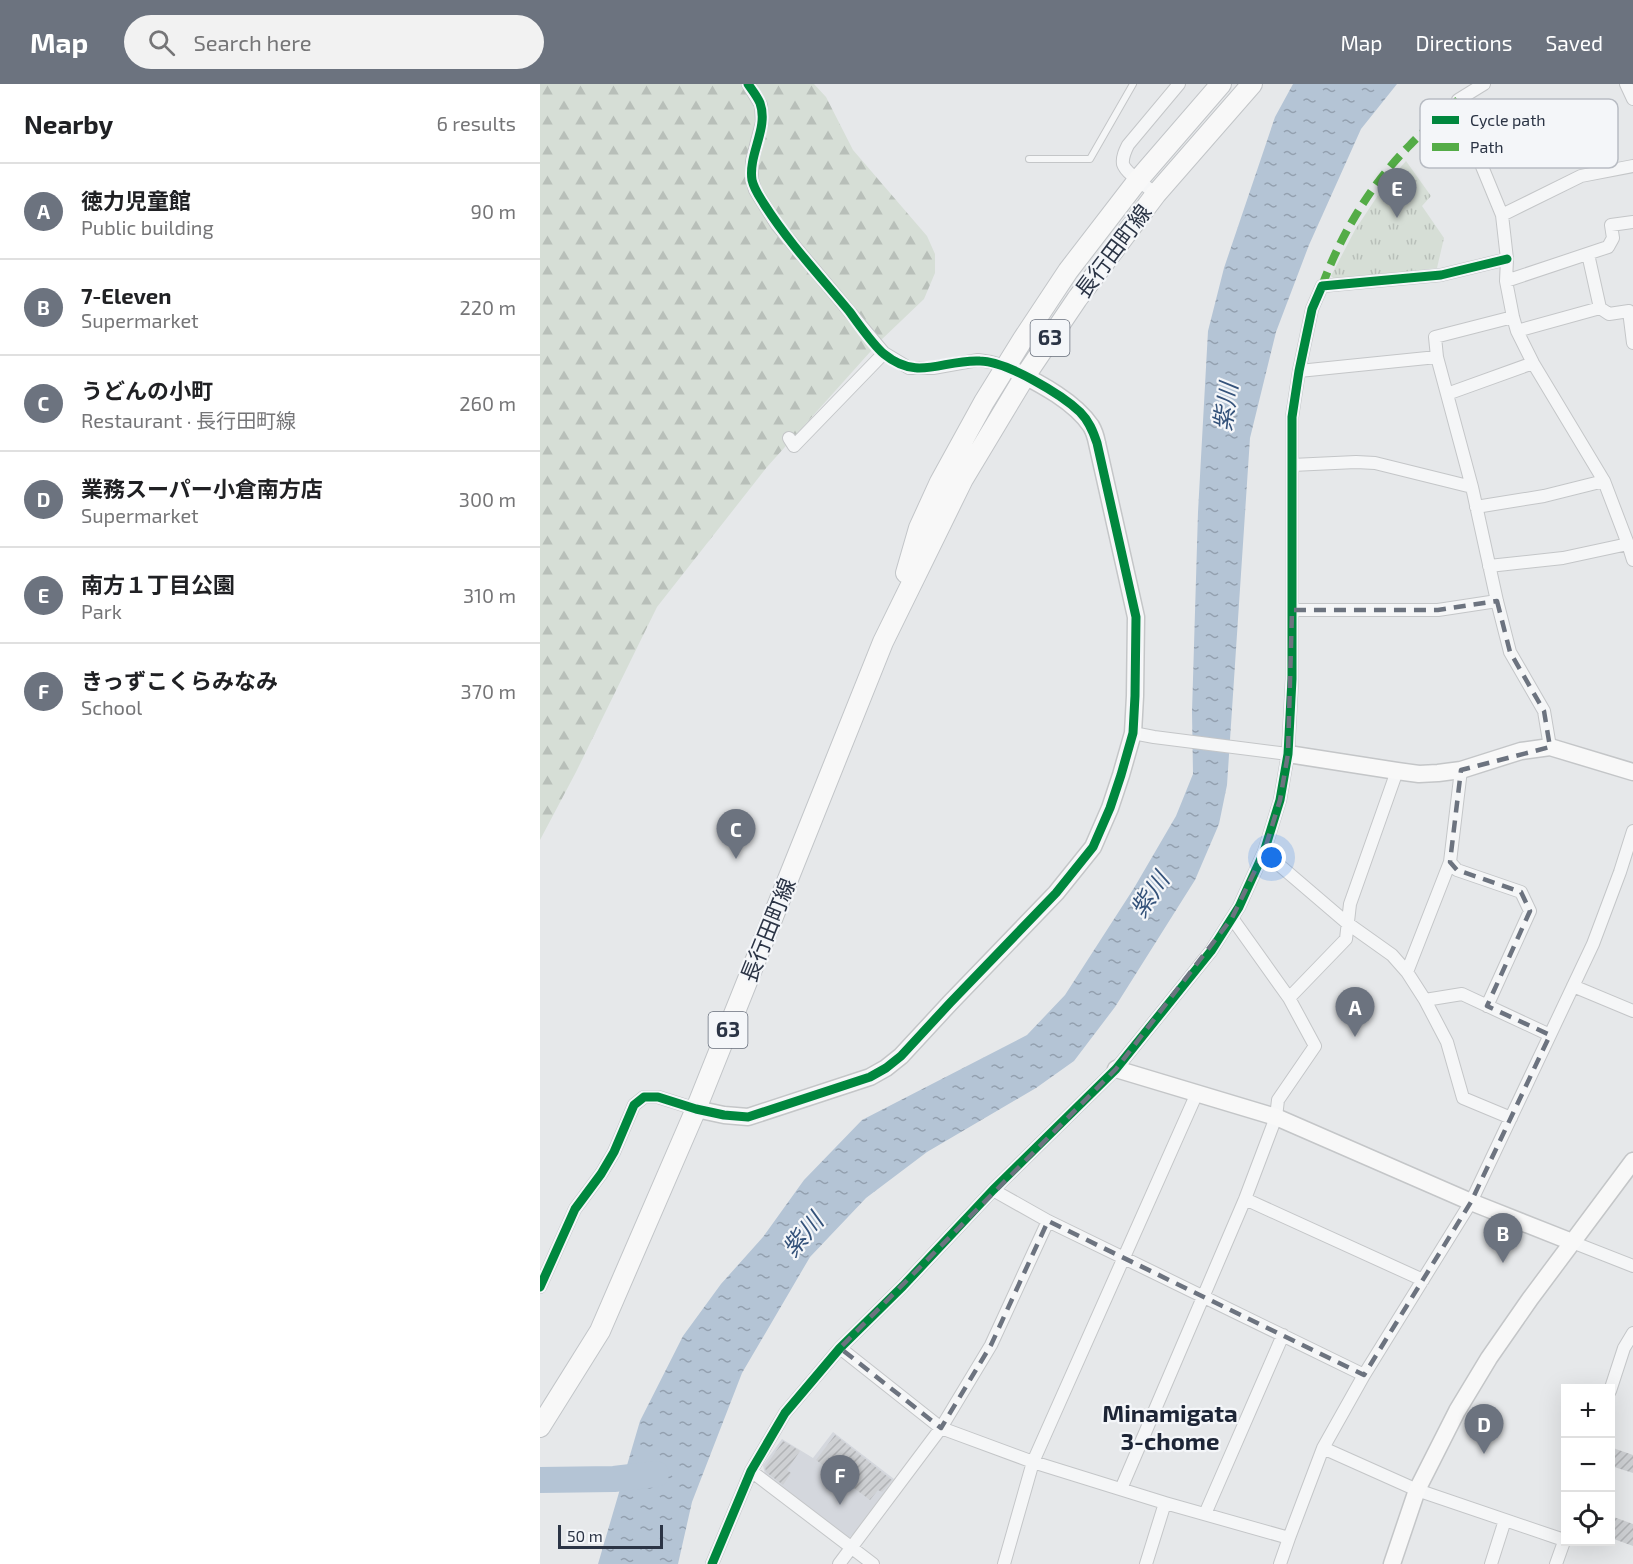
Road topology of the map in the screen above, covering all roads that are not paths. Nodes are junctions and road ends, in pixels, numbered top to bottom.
1 (748, 84) edge
2 (1133, 84) edge
3 (1179, 84) edge
4 (1221, 84) edge
5 (1251, 84) edge
6 (1484, 84) edge
7 (1626, 84) edge
8 (1460, 99) edge
9 (1633, 99) edge
10 (1029, 159) dead end
11 (1633, 166) edge
12 (1482, 168) edge
13 (1138, 180) junction
14 (1156, 194) junction
15 (1502, 216) junction
16 (1633, 222) edge
17 (1588, 254) junction
18 (1507, 259) junction
19 (1506, 281) junction
20 (1600, 308) junction
21 (1513, 317) junction
22 (1517, 331) junction
23 (1633, 343) edge
24 (884, 354) junction
25 (1437, 357) junction
26 (1533, 363) junction
27 (1005, 366) junction
28 (1299, 371) junction
29 (1025, 376) junction
30 (1447, 394) junction
31 (789, 438) dead end
32 (1292, 465) junction
33 (1604, 482) junction
34 (1472, 487) junction
35 (1476, 507) junction
36 (1628, 544) junction
37 (1633, 560) edge
38 (1489, 566) junction
39 (1497, 601) junction
40 (1292, 609) junction
41 (892, 622) junction
42 (1133, 733) junction
43 (1550, 747) junction
44 (1288, 754) junction
45 (1461, 770) junction
46 (1397, 771) junction
47 (1633, 772) edge
48 (1633, 831) edge
49 (1264, 852) junction
50 (1450, 862) junction
51 (1232, 918) junction
52 (1347, 923) junction
53 (1407, 972) junction
54 (1573, 986) junction
55 (1289, 998) junction
56 (1425, 1000) junction
57 (1487, 1006) junction
58 (1633, 1011) edge
59 (1550, 1035) junction
60 (1116, 1069) junction
61 (1197, 1093) junction
62 (696, 1109) junction
63 (1276, 1117) junction
64 (1511, 1118) junction
65 (1633, 1161) edge
66 (993, 1190) junction
67 (1245, 1199) junction
68 (1471, 1202) junction
69 (1047, 1221) junction
70 (1572, 1242) junction
71 (1124, 1259) junction
72 (1633, 1266) edge
73 (1423, 1280) junction
74 (540, 1287) edge
75 (1203, 1297) junction
76 (1633, 1333) edge
77 (1283, 1335) junction
78 (840, 1348) junction
79 (1364, 1375) junction
80 (1613, 1384) edge
81 (540, 1427) edge
82 (941, 1428) junction
83 (1323, 1448) junction
84 (1033, 1462) junction
85 (751, 1471) junction
86 (1121, 1490) junction
87 (1417, 1490) junction
88 (1165, 1503) junction
89 (1205, 1514) junction
90 (1505, 1520) junction
91 (1561, 1537) edge
92 (1289, 1538) junction
93 (1562, 1546) edge
94 (851, 1549) junction
95 (712, 1564) edge
96 (839, 1564) edge
97 (873, 1564) edge
98 (1004, 1564) edge
99 (1146, 1564) edge
100 (1280, 1564) edge
101 (1392, 1564) edge
102 (1491, 1564) edge
103 (1556, 1564) edge

1 - 24 street
2 - 10 lane
3 - 13 street
4 - 13 main road, 長行田町線 / 63
5 - 14 main road, 長行田町線 / 63
6 - 8 street
7 - 9 street
11 - 15 street
12 - 15 street
13 - 14 street
13 - 27 main road, 長行田町線 / 63
14 - 29 main road, 長行田町線 / 63
15 - 18 street
16 - 17 street
17 - 19 street
17 - 20 street
18 - 19 street
18 - 28 street
19 - 21 street
20 - 22 street
20 - 23 street
21 - 22 street
21 - 25 street
22 - 26 street
24 - 27 street
24 - 31 street
25 - 28 street
25 - 30 street
26 - 30 street
26 - 33 street
27 - 29 street
27 - 41 main road, 長行田町線 / 63
28 - 32 street
29 - 41 main road, 長行田町線 / 63
29 - 42 street
30 - 34 street
32 - 34 street
32 - 40 street
33 - 35 street
33 - 36 street
34 - 35 street
35 - 38 street
36 - 37 street
36 - 38 street
38 - 39 street
39 - 40 street
39 - 43 street
40 - 44 street
41 - 62 main road, 長行田町線 / 63
42 - 44 street
42 - 62 street
43 - 45 street
43 - 47 street
44 - 46 street
44 - 49 street
45 - 46 street
45 - 50 street
46 - 52 street
48 - 54 street
49 - 51 street
49 - 52 street
50 - 53 street
50 - 57 street
51 - 55 street
51 - 60 street
52 - 53 street
52 - 55 street
53 - 56 street
54 - 58 street
54 - 59 street
55 - 63 street
56 - 57 street
56 - 64 street
57 - 59 street
59 - 64 street
60 - 61 street
60 - 66 street
61 - 63 street
61 - 71 street
62 - 74 street
62 - 81 main road, 長行田町線 / 63
63 - 67 street
63 - 68 street
64 - 68 street
65 - 70 street
66 - 69 street
66 - 78 street
67 - 73 street
67 - 75 street
68 - 70 street
68 - 73 street
69 - 71 street
69 - 82 street
70 - 72 street
70 - 87 street
71 - 75 street
71 - 84 street
73 - 79 street
75 - 77 street
75 - 86 street
76 - 80 street
77 - 79 street
77 - 89 street
78 - 82 street
78 - 85 street
79 - 83 street
82 - 84 street
82 - 94 street
83 - 87 street
83 - 92 street
84 - 86 street
84 - 98 street
85 - 94 street
85 - 95 street
86 - 88 street
87 - 90 street
87 - 101 street
88 - 89 street
88 - 99 street
89 - 92 street
90 - 91 street
90 - 102 street
92 - 100 street
93 - 103 street
94 - 96 street
94 - 97 street

